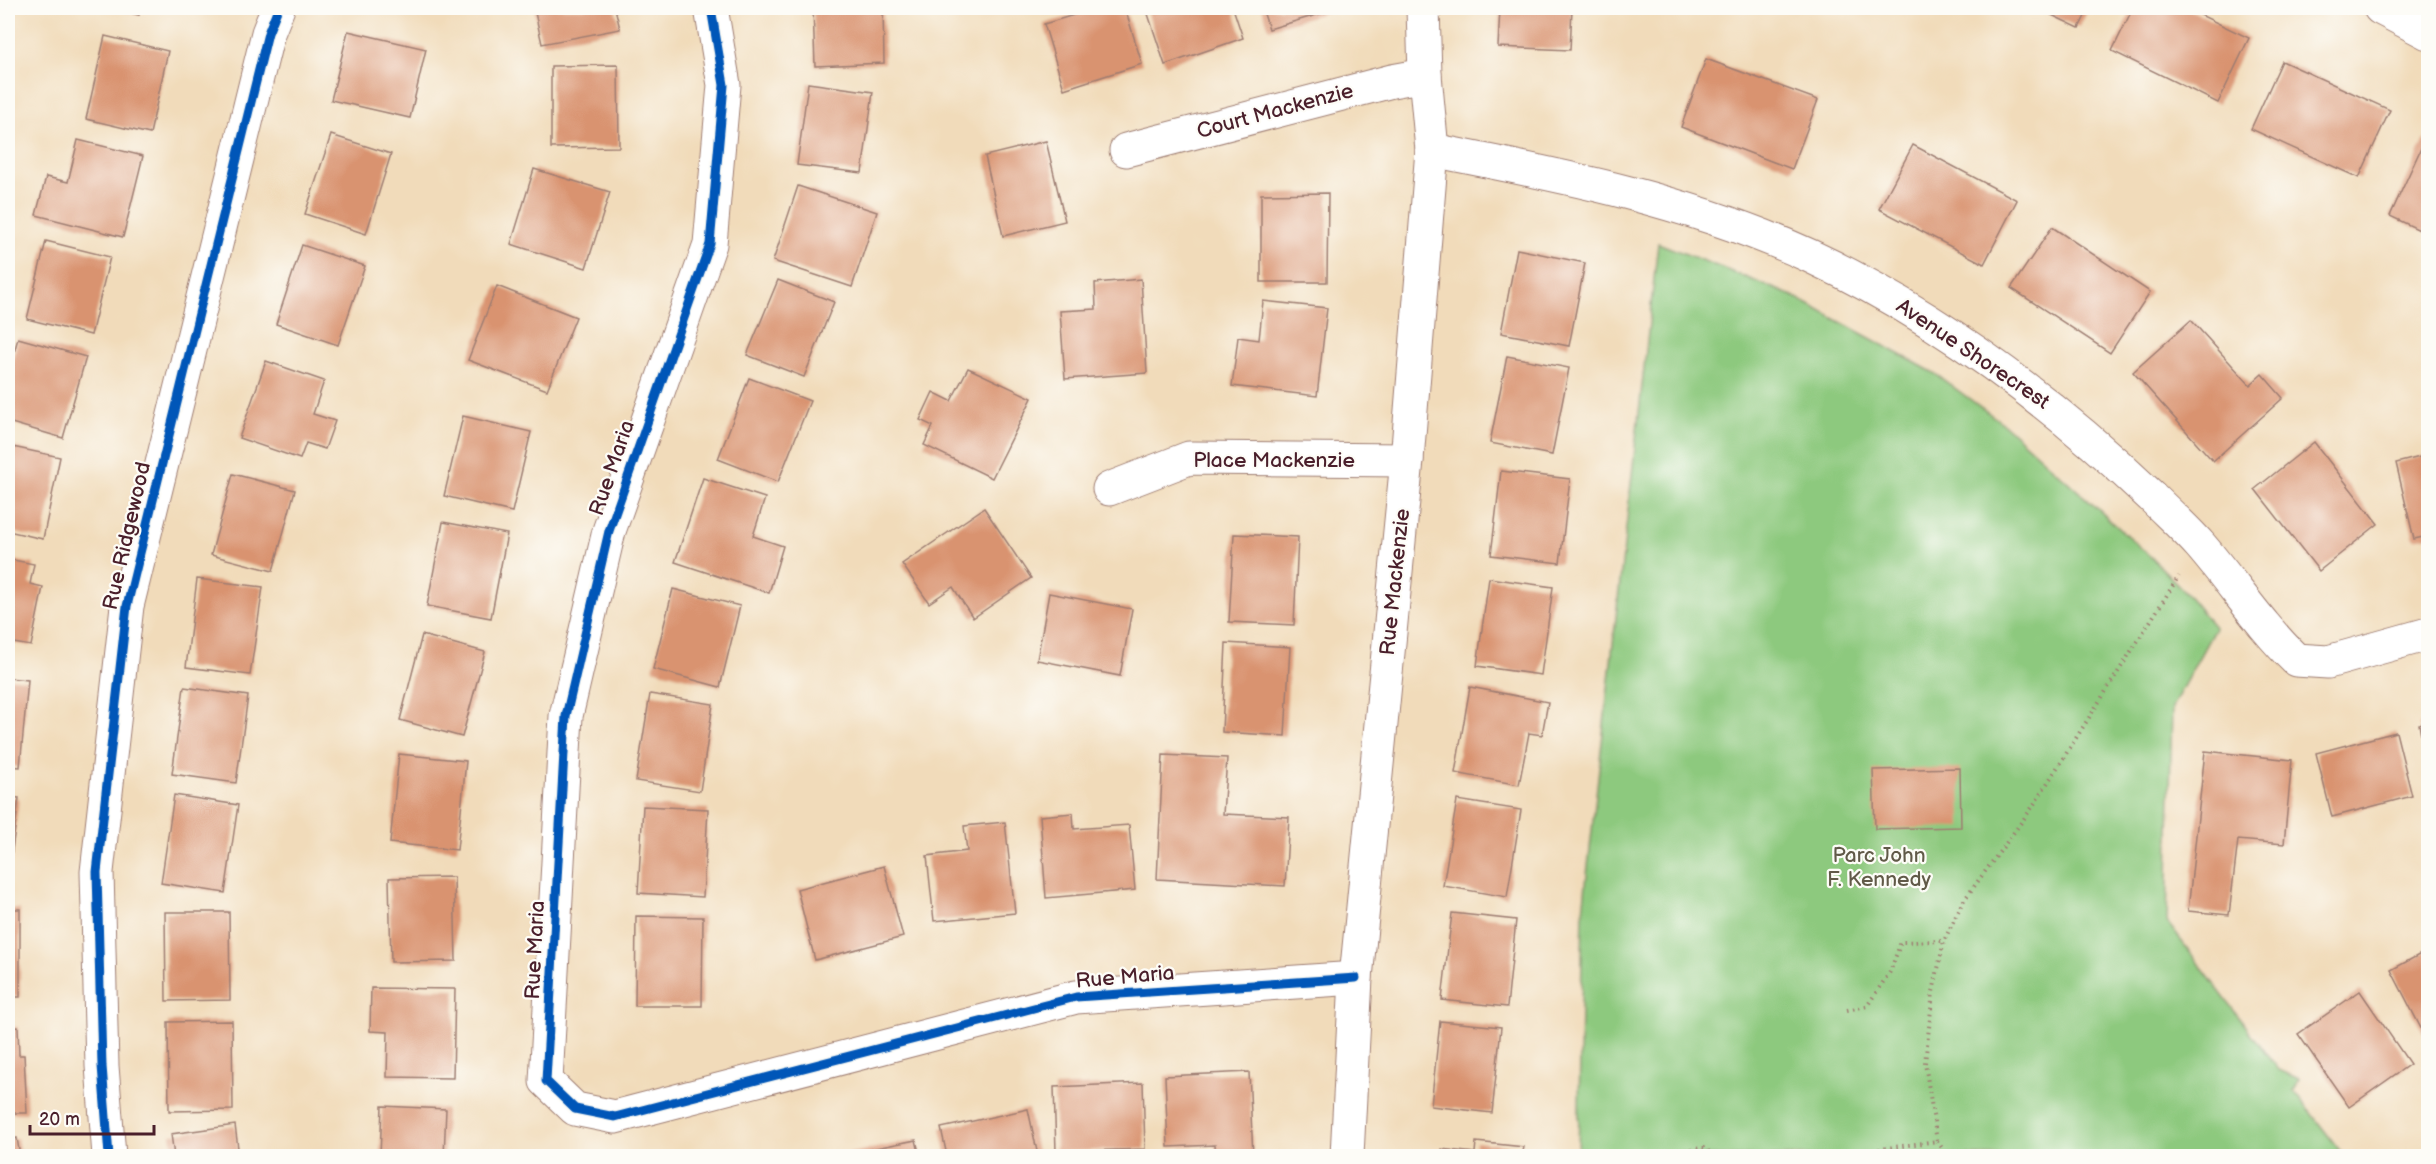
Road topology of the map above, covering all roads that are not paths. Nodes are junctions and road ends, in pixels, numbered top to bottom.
1 (278, 8) edge
2 (711, 8) edge
3 (1424, 8) edge
4 (2380, 8) edge
5 (2428, 33) edge
6 (1425, 75) junction
7 (1126, 150) dead end
8 (1432, 150) junction
9 (1407, 460) junction
10 (1109, 489) dead end
11 (2428, 634) edge
12 (1356, 978) junction
13 (109, 1156) edge
14 (1347, 1156) edge

1 - 13 street, Rue Ridgewood
2 - 12 street, Rue Maria
3 - 6 street, Rue Mackenzie
4 - 5 street
6 - 7 street, Court Mackenzie
6 - 8 street, Rue Mackenzie
8 - 9 street, Rue Mackenzie
8 - 11 street, Avenue Shorecrest
9 - 10 street, Place Mackenzie
9 - 12 street, Rue Mackenzie
12 - 14 street, Rue Mackenzie

